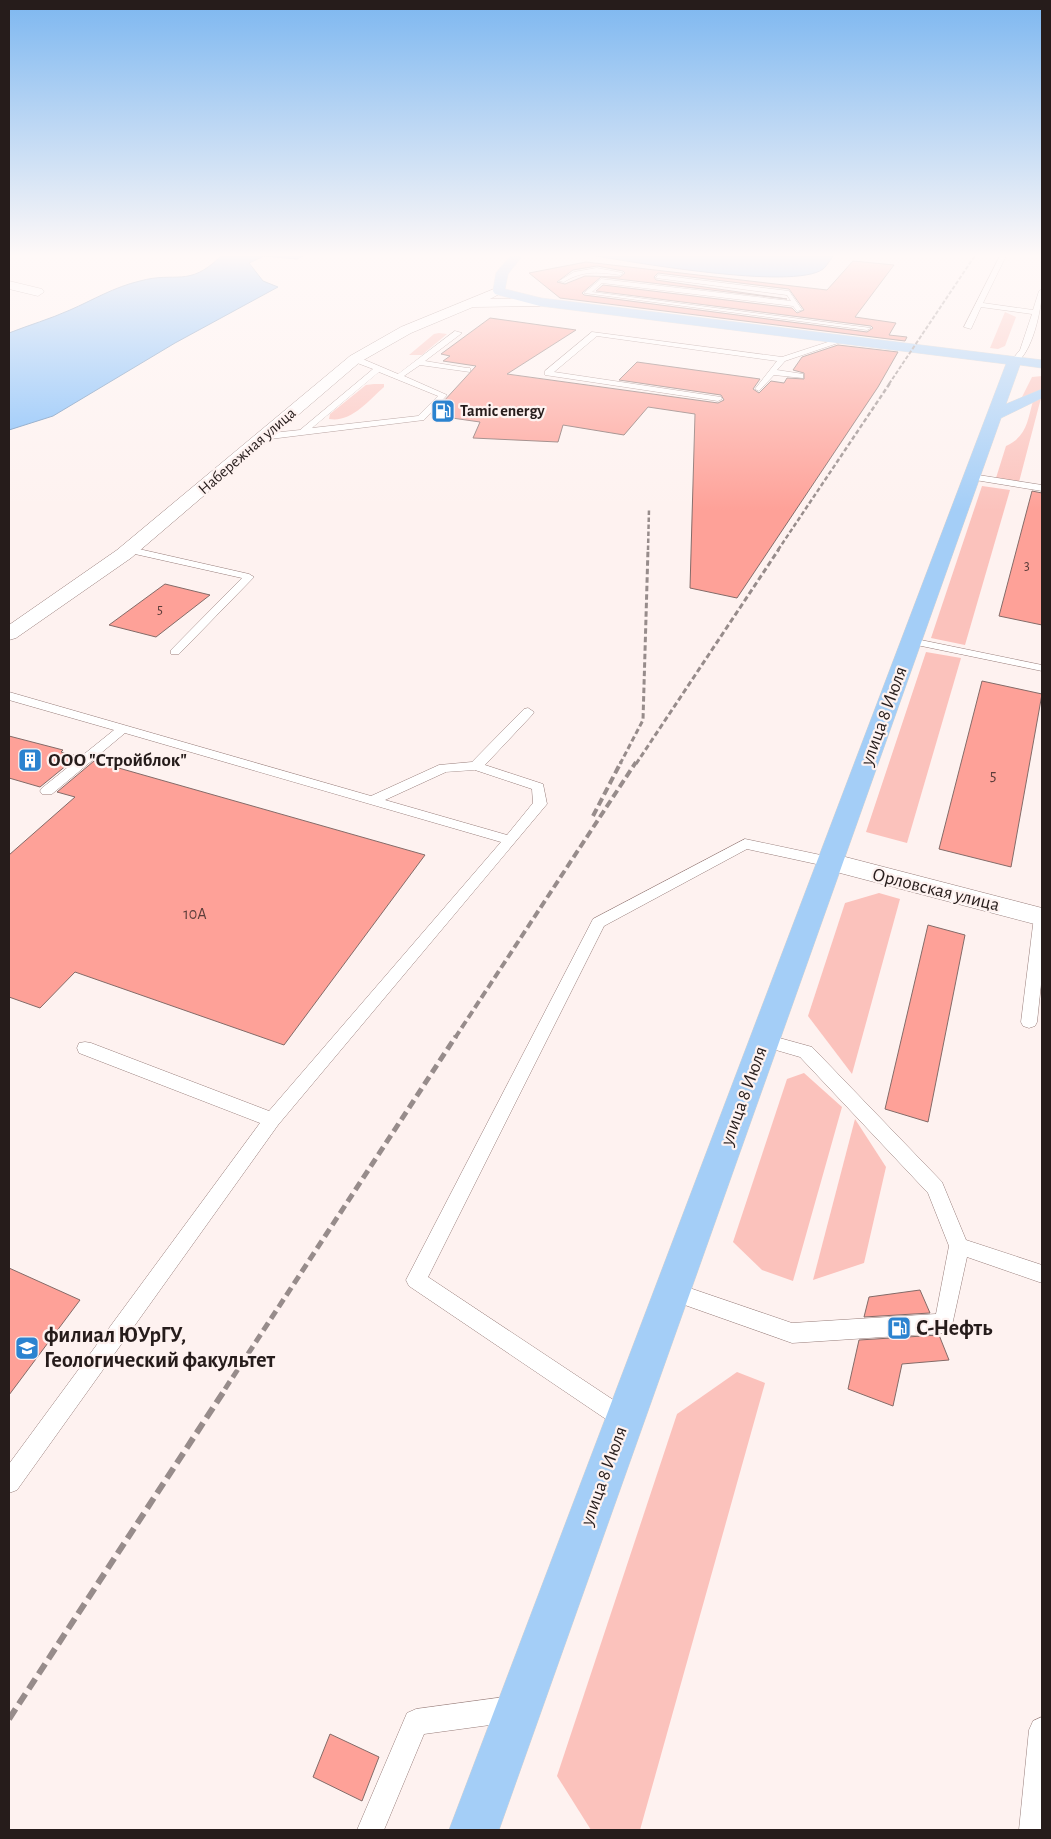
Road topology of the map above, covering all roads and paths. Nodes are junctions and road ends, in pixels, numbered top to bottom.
1 (389, 340) edge
2 (449, 340) edge
3 (588, 340) edge
4 (639, 340) edge
5 (830, 340) edge
6 (1030, 340) edge
7 (840, 341) junction
8 (355, 359) junction
9 (782, 359) junction
10 (418, 362) junction
11 (1014, 362) junction
12 (1042, 364) edge
13 (379, 368) junction
14 (1042, 368) edge
15 (467, 370) dead end
16 (772, 372) junction
17 (800, 376) dead end
18 (398, 377) junction
19 (759, 389) dead end
20 (1042, 393) edge
21 (718, 399) dead end
22 (995, 415) junction
23 (303, 432) junction
24 (262, 437) junction
25 (972, 477) junction
26 (1042, 488) edge
27 (130, 550) junction
28 (9, 634) edge
29 (911, 641) junction
30 (175, 652) dead end
31 (1042, 668) edge
32 (9, 696) edge
33 (528, 712) dead end
34 (123, 728) junction
35 (476, 766) junction
36 (47, 791) dead end
37 (373, 800) junction
38 (510, 840) junction
39 (830, 862) junction
40 (1042, 917) edge
41 (1028, 1022) dead end
42 (765, 1040) junction
43 (85, 1048) dead end
44 (272, 1120) junction
45 (959, 1246) junction
46 (1042, 1274) edge
47 (672, 1291) junction
48 (625, 1421) junction
49 (9, 1482) edge
50 (519, 1708) junction
51 (1042, 1730) edge
52 (370, 1830) edge
53 (474, 1830) edge
54 (1032, 1830) edge

1 - 8 street, Набережная улица
2 - 10 lane
3 - 21 lane
4 - 9 lane
5 - 7 main road
6 - 11 lane
7 - 9 lane
7 - 11 main road
8 - 13 lane
8 - 24 street, Набережная улица
9 - 16 lane
10 - 15 lane
10 - 18 lane
11 - 12 main road
11 - 14 main road
11 - 22 main road, улица 8 Июля
13 - 18 lane
13 - 23 lane
16 - 17 lane
16 - 19 lane
18 - 23 lane
20 - 22 main road
22 - 25 main road, улица 8 Июля
23 - 24 lane
24 - 27 street, Набережная улица
25 - 26 lane
25 - 29 main road, улица 8 Июля
27 - 28 street, Набережная улица
27 - 30 lane
29 - 31 lane
29 - 39 main road, улица 8 Июля
32 - 34 lane
33 - 35 lane
34 - 36 lane
34 - 37 lane
35 - 37 lane
35 - 38 lane
37 - 38 lane
38 - 44 lane
39 - 40 street, Орловская улица
39 - 42 main road, улица 8 Июля
39 - 48 lane
40 - 41 lane
42 - 45 lane
42 - 47 main road, улица 8 Июля
43 - 44 lane
44 - 49 lane
45 - 46 lane
45 - 47 lane
47 - 48 main road, улица 8 Июля
48 - 50 main road, улица 8 Июля
50 - 52 lane
50 - 53 main road, улица 8 Июля
51 - 54 lane

